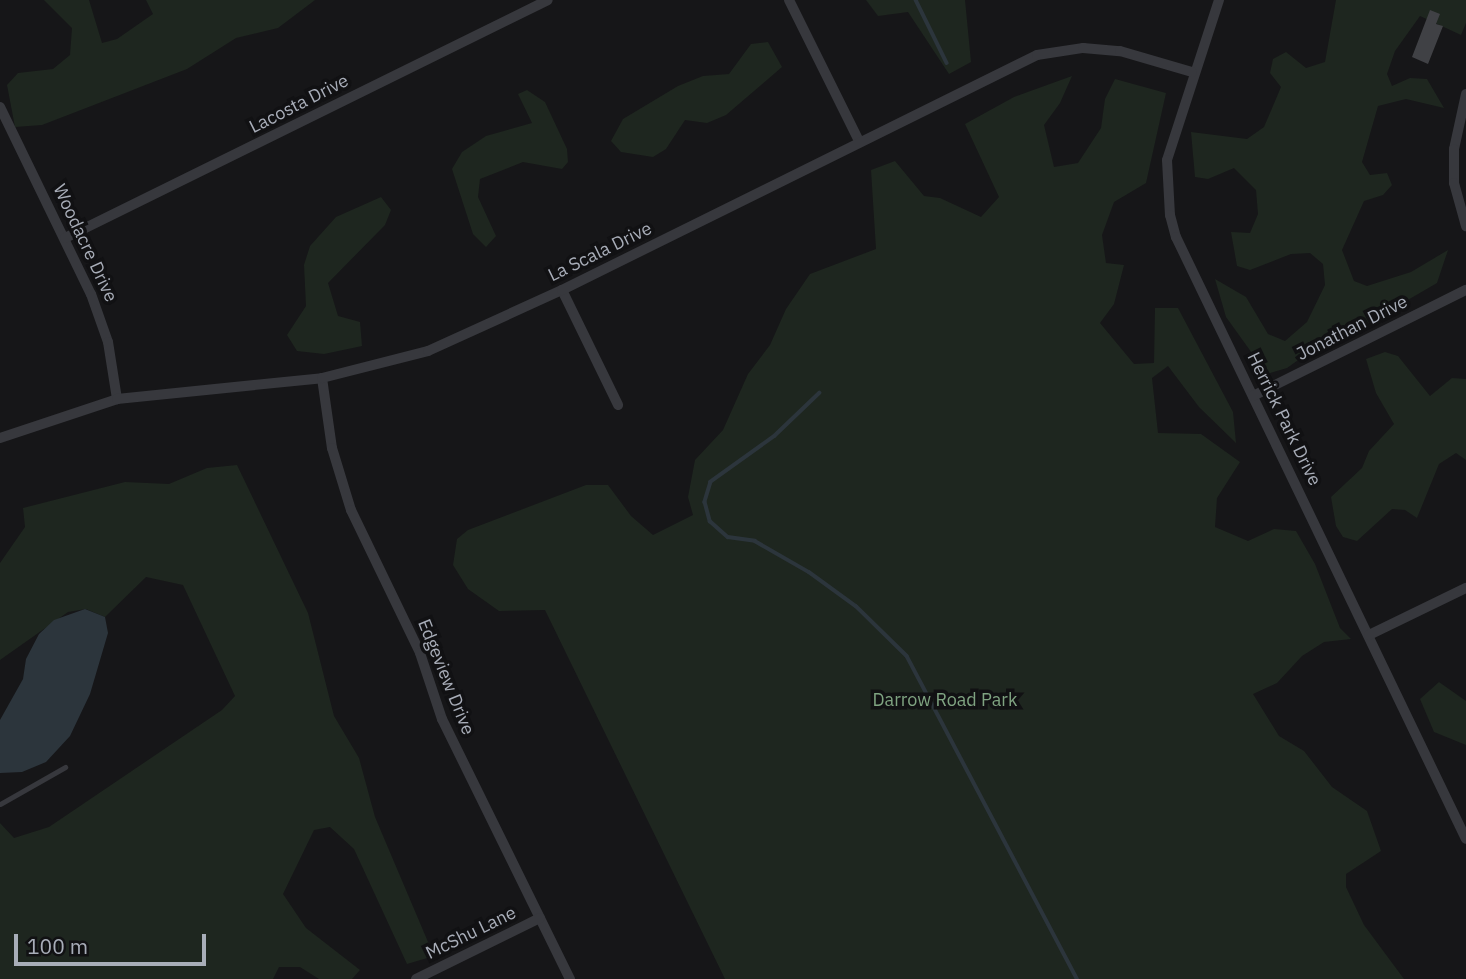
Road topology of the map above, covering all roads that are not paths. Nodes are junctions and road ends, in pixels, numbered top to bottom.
1 (548, 0) edge
2 (789, 0) edge
3 (1219, 0) edge
4 (1192, 72) junction
5 (1466, 93) edge
6 (0, 107) edge
7 (859, 141) junction
8 (1466, 226) edge
9 (65, 239) junction
10 (562, 290) junction
11 (1466, 290) edge
12 (322, 378) junction
13 (1253, 396) junction
14 (117, 399) junction
15 (618, 405) dead end
16 (0, 438) edge
17 (1466, 587) edge
18 (1369, 635) junction
19 (65, 767) dead end
20 (0, 804) edge
21 (1466, 839) edge
22 (540, 918) junction
23 (416, 979) edge
24 (570, 979) edge

1 - 9 street, Lacosta Drive
2 - 7 street
3 - 4 street, Herrick Park Drive
4 - 7 street, La Scala Drive
4 - 13 street, Herrick Park Drive
5 - 8 street
6 - 9 street, Woodacre Drive
7 - 10 street, La Scala Drive
9 - 14 street, Woodacre Drive
10 - 12 street, La Scala Drive
10 - 15 street
11 - 13 street, Jonathan Drive
12 - 14 street, La Scala Drive
12 - 22 street, Edgeview Drive
13 - 18 street, Herrick Park Drive
14 - 16 street, La Scala Drive
17 - 18 street
18 - 21 street, Herrick Park Drive
19 - 20 lane
22 - 23 street, McShu Lane
22 - 24 street, Edgeview Drive

